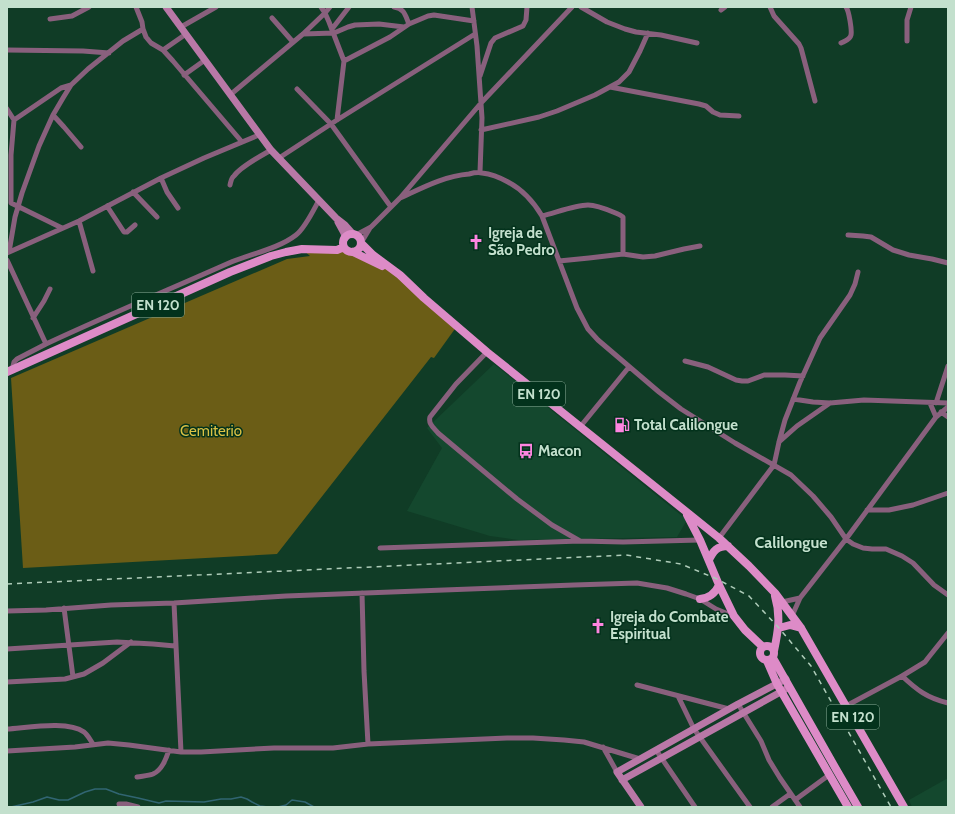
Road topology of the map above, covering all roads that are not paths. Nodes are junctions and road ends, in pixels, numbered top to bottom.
1 (89, 7) edge
2 (136, 7) edge
3 (166, 7) edge
4 (216, 7) edge
5 (321, 7) edge
6 (330, 7) edge
7 (349, 7) edge
8 (394, 7) edge
9 (472, 7) edge
10 (527, 7) edge
11 (572, 7) edge
12 (580, 7) edge
13 (770, 7) edge
14 (846, 7) edge
15 (911, 7) edge
16 (325, 13) junction
17 (50, 18) dead end
18 (272, 18) dead end
19 (474, 21) junction
20 (406, 26) junction
21 (143, 29) junction
22 (183, 30) junction
23 (333, 31) junction
24 (648, 33) junction
25 (303, 34) junction
26 (475, 34) junction
27 (907, 41) dead end
28 (293, 42) junction
29 (697, 43) dead end
30 (841, 43) dead end
31 (7, 50) edge
32 (163, 50) junction
33 (109, 53) junction
34 (205, 60) junction
35 (344, 61) junction
36 (184, 75) junction
37 (479, 79) junction
38 (71, 85) junction
39 (610, 87) junction
40 (297, 89) dead end
41 (230, 95) junction
42 (815, 101) dead end
43 (481, 103) junction
44 (7, 109) edge
45 (53, 115) junction
46 (738, 116) dead end
47 (14, 120) junction
48 (337, 120) junction
49 (331, 124) junction
50 (481, 130) junction
51 (259, 135) junction
52 (242, 142) junction
53 (81, 147) dead end
54 (271, 150) junction
55 (279, 158) junction
56 (480, 172) junction
57 (160, 178) junction
58 (230, 185) dead end
59 (133, 192) junction
60 (400, 198) junction
61 (319, 200) junction
62 (9, 203) edge
63 (17, 206) junction
64 (107, 206) junction
65 (391, 207) junction
66 (178, 208) dead end
67 (542, 216) junction
68 (157, 217) dead end
69 (336, 218) junction
70 (79, 221) junction
71 (7, 223) edge
72 (14, 224) junction
73 (135, 225) dead end
74 (371, 227) junction
75 (62, 228) junction
76 (355, 234) junction
77 (848, 235) dead end
78 (344, 242) junction
79 (361, 243) junction
80 (700, 246) dead end
81 (8, 252) edge
82 (353, 252) junction
83 (623, 254) junction
84 (7, 260) edge
85 (559, 261) junction
86 (948, 264) edge
87 (93, 271) dead end
88 (395, 272) junction
89 (858, 272) dead end
90 (50, 289) dead end
91 (33, 318) junction
92 (46, 344) junction
93 (487, 352) junction
94 (685, 361) dead end
95 (948, 366) edge
96 (629, 367) junction
97 (9, 371) edge
98 (803, 376) junction
99 (794, 399) junction
100 (830, 403) junction
101 (933, 403) junction
102 (948, 403) edge
103 (948, 407) edge
104 (941, 412) junction
105 (936, 417) junction
106 (948, 417) edge
107 (580, 427) junction
108 (779, 442) junction
109 (774, 465) junction
110 (948, 493) edge
111 (867, 510) junction
112 (686, 512) junction
113 (719, 538) junction
114 (846, 539) junction
115 (700, 540) junction
116 (580, 541) junction
117 (728, 546) junction
118 (380, 548) dead end
119 (708, 560) junction
120 (719, 585) junction
121 (362, 593) junction
122 (775, 593) junction
123 (948, 595) edge
124 (800, 598) junction
125 (700, 599) junction
126 (782, 602) junction
127 (174, 603) junction
128 (64, 608) junction
129 (7, 611) edge
130 (734, 616) junction
131 (792, 616) junction
132 (779, 628) junction
133 (801, 628) junction
134 (948, 633) edge
135 (131, 642) junction
136 (68, 645) junction
137 (175, 646) junction
138 (763, 647) junction
139 (7, 649) edge
140 (771, 657) junction
141 (902, 676) junction
142 (73, 677) junction
143 (7, 682) edge
144 (788, 683) junction
145 (777, 684) junction
146 (637, 685) dead end
147 (782, 691) junction
148 (678, 696) junction
149 (948, 703) edge
150 (738, 704) junction
151 (846, 706) junction
152 (730, 709) junction
153 (743, 712) junction
154 (813, 728) junction
155 (7, 729) edge
156 (694, 729) junction
157 (805, 733) junction
158 (700, 737) junction
159 (93, 744) junction
160 (368, 744) junction
161 (603, 747) junction
162 (168, 750) junction
163 (656, 750) junction
164 (7, 751) edge
165 (181, 752) junction
166 (640, 759) junction
167 (662, 759) junction
168 (617, 772) junction
169 (829, 775) junction
170 (137, 777) dead end
171 (622, 780) junction
172 (790, 794) junction
173 (795, 800) junction
174 (119, 804) dead end
175 (138, 807) edge
176 (641, 807) edge
177 (695, 807) edge
178 (750, 807) edge
179 (772, 807) edge
180 (798, 807) edge
181 (848, 807) edge
182 (858, 807) edge
183 (904, 807) edge

1 - 17 street
2 - 21 street
3 - 22 street
4 - 22 street
5 - 16 street
6 - 16 street
7 - 23 street
8 - 20 street
9 - 19 street
10 - 37 street
11 - 43 street
12 - 24 street
13 - 42 street
14 - 30 street
15 - 27 street
16 - 23 street
16 - 25 street
18 - 28 street
19 - 20 street
19 - 26 street
20 - 23 street
20 - 35 street
21 - 32 street
21 - 33 street
22 - 32 street
22 - 34 street
23 - 25 street
23 - 35 street
24 - 29 street
24 - 39 street
25 - 28 street
26 - 37 street
26 - 48 street
28 - 41 street
31 - 33 street
32 - 36 street
33 - 38 street
34 - 36 street
34 - 41 street
35 - 48 street
36 - 52 street
37 - 43 street
38 - 45 street
38 - 47 street
39 - 46 street
39 - 50 street
40 - 49 street
41 - 51 street
43 - 50 street
43 - 60 street
44 - 47 street
45 - 53 street
45 - 63 street
47 - 62 street
48 - 49 street
49 - 55 street
49 - 65 street
50 - 56 street
51 - 52 street
51 - 54 street
52 - 57 street
54 - 55 street
54 - 58 street
55 - 61 street
56 - 60 street
56 - 67 street
57 - 59 street
57 - 66 street
59 - 64 street
59 - 68 street
60 - 65 street
61 - 69 street
61 - 92 street
62 - 63 street
63 - 72 street
63 - 75 street
64 - 70 street
64 - 73 street
65 - 74 street
67 - 83 street
67 - 85 street
69 - 76 street
69 - 78 street
70 - 75 street
70 - 87 street
71 - 72 street
72 - 81 street
74 - 76 street
74 - 79 street
75 - 81 street
76 - 78 main road, EN 120
76 - 79 main road, EN 120
77 - 86 street
78 - 82 main road, EN 120
78 - 97 main road, EN 120
79 - 82 main road
79 - 88 main road, EN 120
80 - 83 street
82 - 88 main road, EN 120
83 - 85 street
84 - 91 street
85 - 96 street
88 - 93 main road, EN 120
89 - 98 street
90 - 91 street
91 - 92 street
92 - 97 street
93 - 107 main road, EN 120
93 - 116 street
94 - 98 street
95 - 101 street
96 - 107 street
96 - 109 street
98 - 99 street
99 - 100 street
99 - 108 street
100 - 101 street
100 - 108 street
101 - 102 street
101 - 105 street
103 - 104 street
104 - 105 street
104 - 106 street
105 - 111 street
107 - 112 main road, EN 120
108 - 109 street
109 - 113 street
109 - 114 street
110 - 111 street
111 - 114 street
112 - 113 main road, EN 120
112 - 115 main road, EN 120
113 - 117 main road, EN 120
114 - 123 street
114 - 124 street
115 - 116 street
115 - 119 main road, EN 120
116 - 118 street
117 - 119 main road
117 - 122 main road, EN 120
119 - 120 main road, EN 120
120 - 125 main road
120 - 130 main road, EN 120
121 - 125 street
121 - 127 street
121 - 160 street
122 - 126 main road, EN 120
122 - 132 main road
124 - 126 street
124 - 131 street
125 - 130 street
126 - 131 main road, EN 120
127 - 128 street
127 - 137 street
128 - 129 street
128 - 136 street
130 - 138 main road, EN 120
131 - 133 main road, EN 120
132 - 133 main road
132 - 140 main road
133 - 151 main road, EN 120
134 - 141 street
135 - 136 street
135 - 137 street
135 - 142 street
136 - 139 street
136 - 142 street
137 - 165 street
138 - 140 main road, EN 120
138 - 140 main road, EN 120
140 - 144 main road
140 - 145 main road
141 - 149 street
141 - 151 street
142 - 143 street
144 - 145 street
144 - 147 street
144 - 154 main road
145 - 147 main road
145 - 150 street
146 - 148 street
147 - 153 street
147 - 157 main road
148 - 152 street
148 - 156 street
150 - 152 street
150 - 153 street
151 - 183 main road, EN 120
152 - 156 street
153 - 158 street
153 - 172 street
154 - 157 main road
154 - 182 main road
155 - 159 street
156 - 158 street
156 - 163 street
157 - 169 main road
158 - 167 street
158 - 178 street
159 - 162 street
159 - 164 street
160 - 161 street
160 - 165 street
161 - 166 street
161 - 168 street
162 - 165 street
162 - 170 street
163 - 166 street
163 - 167 street
166 - 168 street
167 - 171 street
167 - 177 street
168 - 171 street
169 - 173 street
169 - 181 main road
171 - 176 street
172 - 173 street
172 - 179 street
173 - 180 street
174 - 175 street

